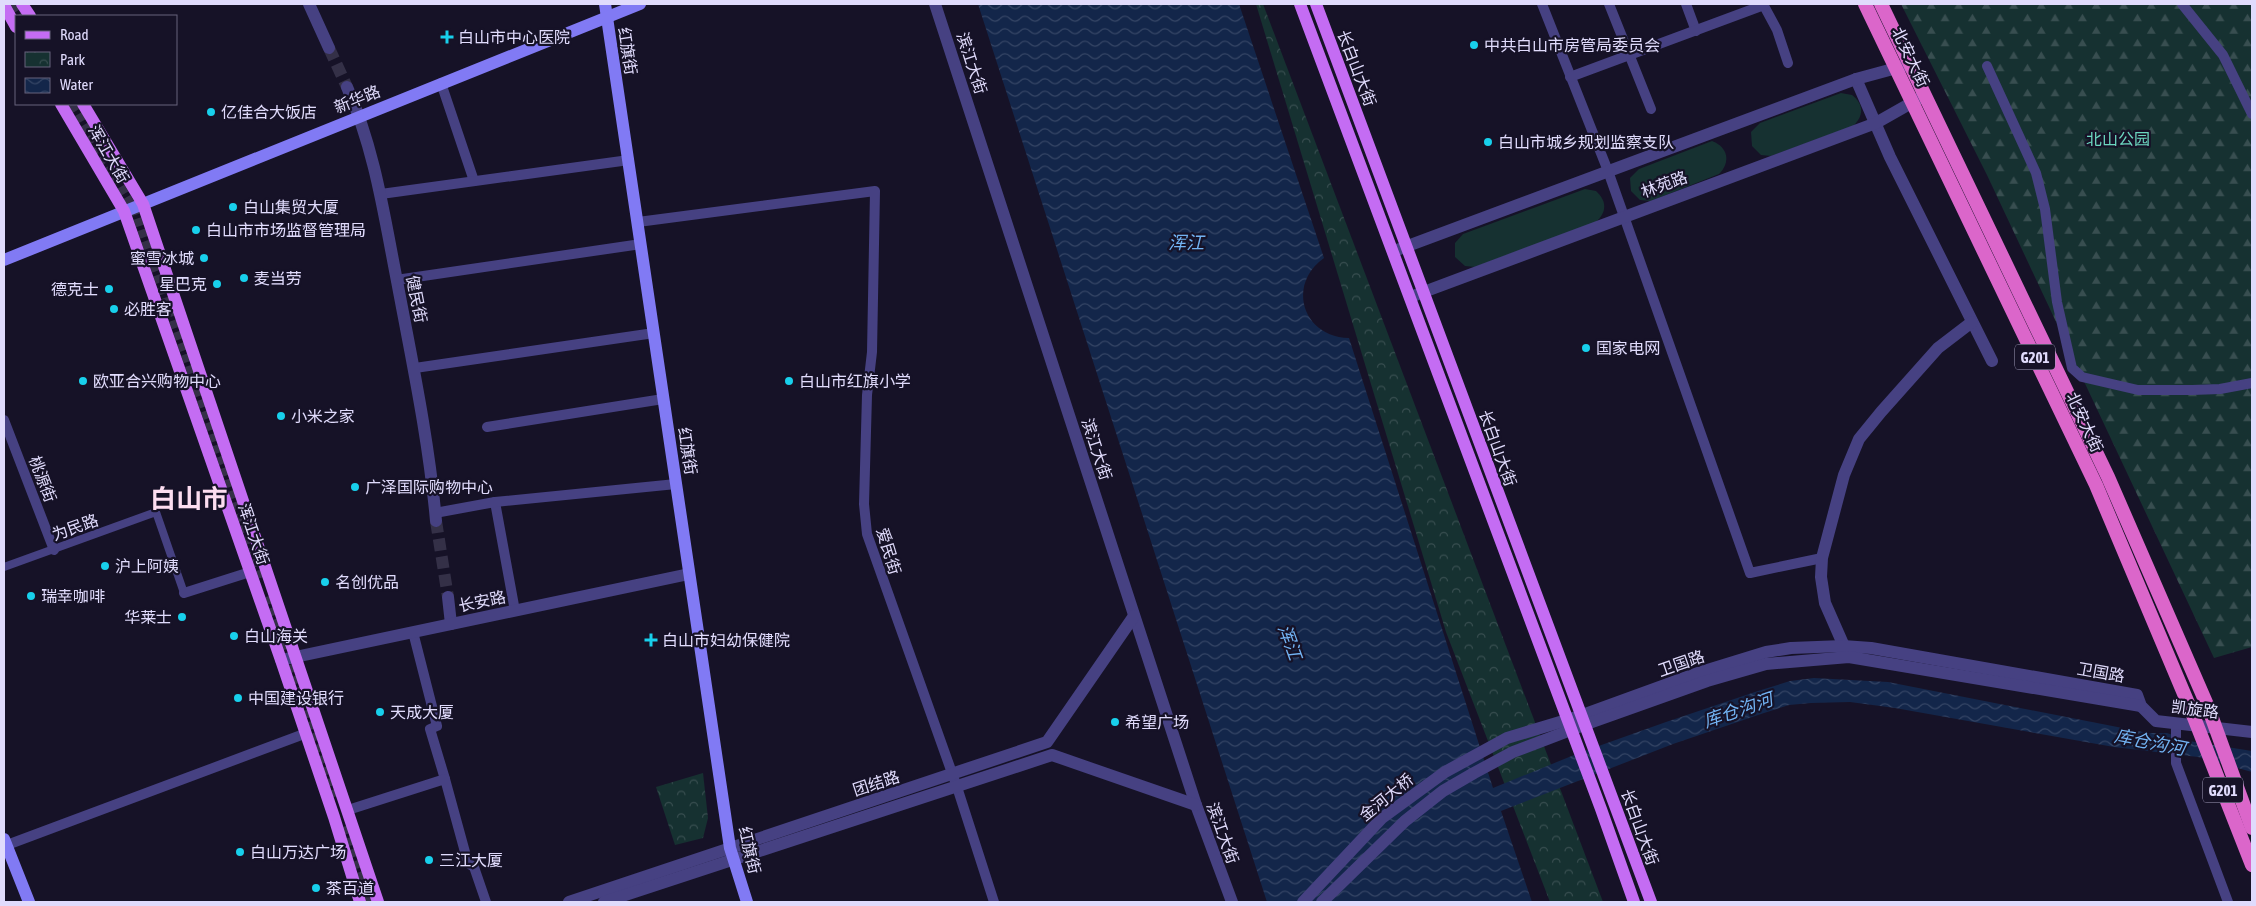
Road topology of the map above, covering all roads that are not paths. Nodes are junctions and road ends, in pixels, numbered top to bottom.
1 (22, 4) edge
2 (310, 4) edge
3 (597, 4) edge
4 (605, 4) edge
5 (640, 4) edge
6 (935, 4) edge
7 (1300, 4) edge
8 (1316, 4) edge
9 (1542, 4) edge
10 (1609, 4) edge
11 (1686, 4) edge
12 (1865, 4) edge
13 (1881, 4) edge
14 (2182, 4) edge
15 (4, 5) edge
16 (1763, 5) edge
17 (29, 15) edge
18 (607, 17) junction
19 (15, 25) edge
20 (1696, 31) junction
21 (330, 48) tunnel mouth
22 (1630, 55) junction
23 (1788, 63) dead end
24 (1911, 63) junction
25 (1987, 66) dead end
26 (1897, 69) junction
27 (1570, 78) junction
28 (1856, 79) junction
29 (441, 83) junction
30 (347, 87) tunnel mouth
31 (1926, 96) junction
32 (1913, 101) junction
33 (62, 105) edge
34 (84, 105) edge
35 (1651, 110) dead end
36 (2252, 114) edge
37 (360, 116) junction
38 (1876, 123) junction
39 (629, 160) junction
40 (1608, 171) junction
41 (474, 181) junction
42 (381, 194) junction
43 (143, 204) junction
44 (124, 211) junction
45 (1624, 216) junction
46 (638, 222) junction
47 (641, 244) junction
48 (1407, 246) junction
49 (1394, 251) junction
50 (4, 260) edge
51 (396, 280) junction
52 (1416, 294) junction
53 (1972, 322) junction
54 (654, 333) junction
55 (1992, 361) dead end
56 (414, 368) junction
57 (2252, 383) edge
58 (663, 399) junction
59 (4, 420) edge
60 (487, 427) dead end
61 (676, 484) junction
62 (495, 502) junction
63 (436, 517) joint
64 (54, 550) junction
65 (1822, 558) junction
66 (4, 567) edge
67 (250, 572) junction
68 (689, 574) junction
69 (184, 593) joint
70 (448, 597) tunnel mouth
71 (515, 611) junction
72 (1134, 616) junction
73 (451, 624) junction
74 (413, 632) junction
75 (1846, 651) junction
76 (295, 657) junction
77 (281, 660) junction
78 (2141, 706) joint
79 (1582, 721) junction
80 (1569, 725) junction
81 (2176, 728) junction
82 (2252, 732) edge
83 (304, 734) junction
84 (1507, 738) joint
85 (1047, 742) junction
86 (1513, 752) joint
87 (1052, 755) junction
88 (445, 780) junction
89 (954, 781) junction
90 (1196, 805) junction
91 (348, 810) junction
92 (2252, 828) edge
93 (5, 842) edge
94 (732, 854) junction
95 (2252, 865) edge
96 (29, 902) edge
97 (360, 902) edge
98 (378, 902) edge
99 (486, 902) edge
100 (569, 902) edge
101 (604, 902) edge
102 (747, 902) edge
103 (994, 902) edge
104 (1232, 902) edge
105 (1303, 902) edge
106 (1322, 902) edge
107 (1634, 902) edge
108 (1651, 902) edge
109 (2228, 902) edge

1 - 17 main road
2 - 21 street
3 - 18 main road
4 - 18 main road, 红旗街
5 - 18 main road, 新华路
6 - 72 street, 滨江大街
7 - 49 main road, 长白山大街
8 - 48 main road, 长白山大街
9 - 27 street
10 - 22 street
11 - 20 street
12 - 26 highway, 北安大街 / G201
13 - 24 highway, 北安大街 / G201
14 - 36 street
15 - 19 main road
16 - 20 street
16 - 23 street
18 - 29 main road, 新华路
18 - 39 main road, 红旗街
20 - 22 street
22 - 27 street
22 - 35 street
24 - 26 street, 林苑路
24 - 31 highway, 北安大街 / G201
25 - 57 street
26 - 28 street, 林苑路
26 - 32 highway, 北安大街 / G201
27 - 40 street
28 - 38 street
28 - 40 street, 林苑路
29 - 37 main road, 新华路
29 - 41 street
30 - 37 street, 健民街
31 - 32 street, 林苑路
31 - 92 highway, 北安大街 / G201, bridge
32 - 38 street, 林苑路
32 - 95 highway, 北安大街 / G201, bridge
33 - 44 main road, 浑江大街
34 - 43 main road, 浑江大街
37 - 42 street, 健民街
37 - 43 main road, 新华路
38 - 45 street, 林苑路
38 - 53 street
39 - 41 street
39 - 46 main road, 红旗街
40 - 45 street
40 - 48 street, 林苑路
41 - 42 street
42 - 51 street, 健民街
43 - 44 main road, 新华路
43 - 76 main road, 浑江大街
44 - 50 main road, 新华路
44 - 67 main road, 浑江大街
45 - 52 street, 林苑路
45 - 65 street
46 - 47 main road, 红旗街
46 - 89 street, 爱民街
47 - 51 street
47 - 54 main road, 红旗街
48 - 49 street, 林苑路
48 - 52 main road, 长白山大街
49 - 52 main road, 长白山大街
51 - 56 street, 健民街
52 - 79 main road, 长白山大街
52 - 80 main road, 长白山大街
53 - 55 street
53 - 65 street
54 - 56 street
54 - 58 main road, 红旗街
56 - 63 street, 健民街
58 - 60 street
58 - 61 main road, 红旗街
59 - 64 street, 桃源街
61 - 62 street
61 - 68 main road, 红旗街
62 - 63 street
62 - 71 street
64 - 66 street, 为民路
64 - 69 street, 为民路
65 - 75 street
67 - 69 street
67 - 77 main road, 浑江大街
68 - 71 street, 长安路
68 - 94 main road, 红旗街
70 - 73 street
71 - 73 street, 长安路
72 - 85 street
72 - 90 street, 滨江大街
73 - 74 street, 长安路
74 - 76 street, 长安路
74 - 88 street
75 - 78 street, 卫国路
75 - 79 street, 卫国路
76 - 77 street, 长安路
76 - 91 main road, 浑江大街
77 - 83 main road, 浑江大街
78 - 81 street, 凯旋路
79 - 80 street, 卫国路
79 - 108 main road, 长白山大街
80 - 84 street, 卫国路
80 - 86 street, 卫国路
80 - 107 main road, 长白山大街
81 - 82 street, 凯旋路
81 - 109 street
83 - 93 street
83 - 97 main road, 浑江大街
84 - 105 street, 金河大桥
85 - 87 street
85 - 89 street, 团结路
86 - 106 street, 金河大桥
87 - 89 street, 团结路
87 - 90 street
88 - 91 street
88 - 99 street
89 - 94 street, 团结路
89 - 103 street, 爱民街
90 - 104 street, 滨江大街
91 - 98 main road, 浑江大街
93 - 96 main road
94 - 100 street, 团结路
94 - 101 street, 团结路
94 - 102 main road, 红旗街

